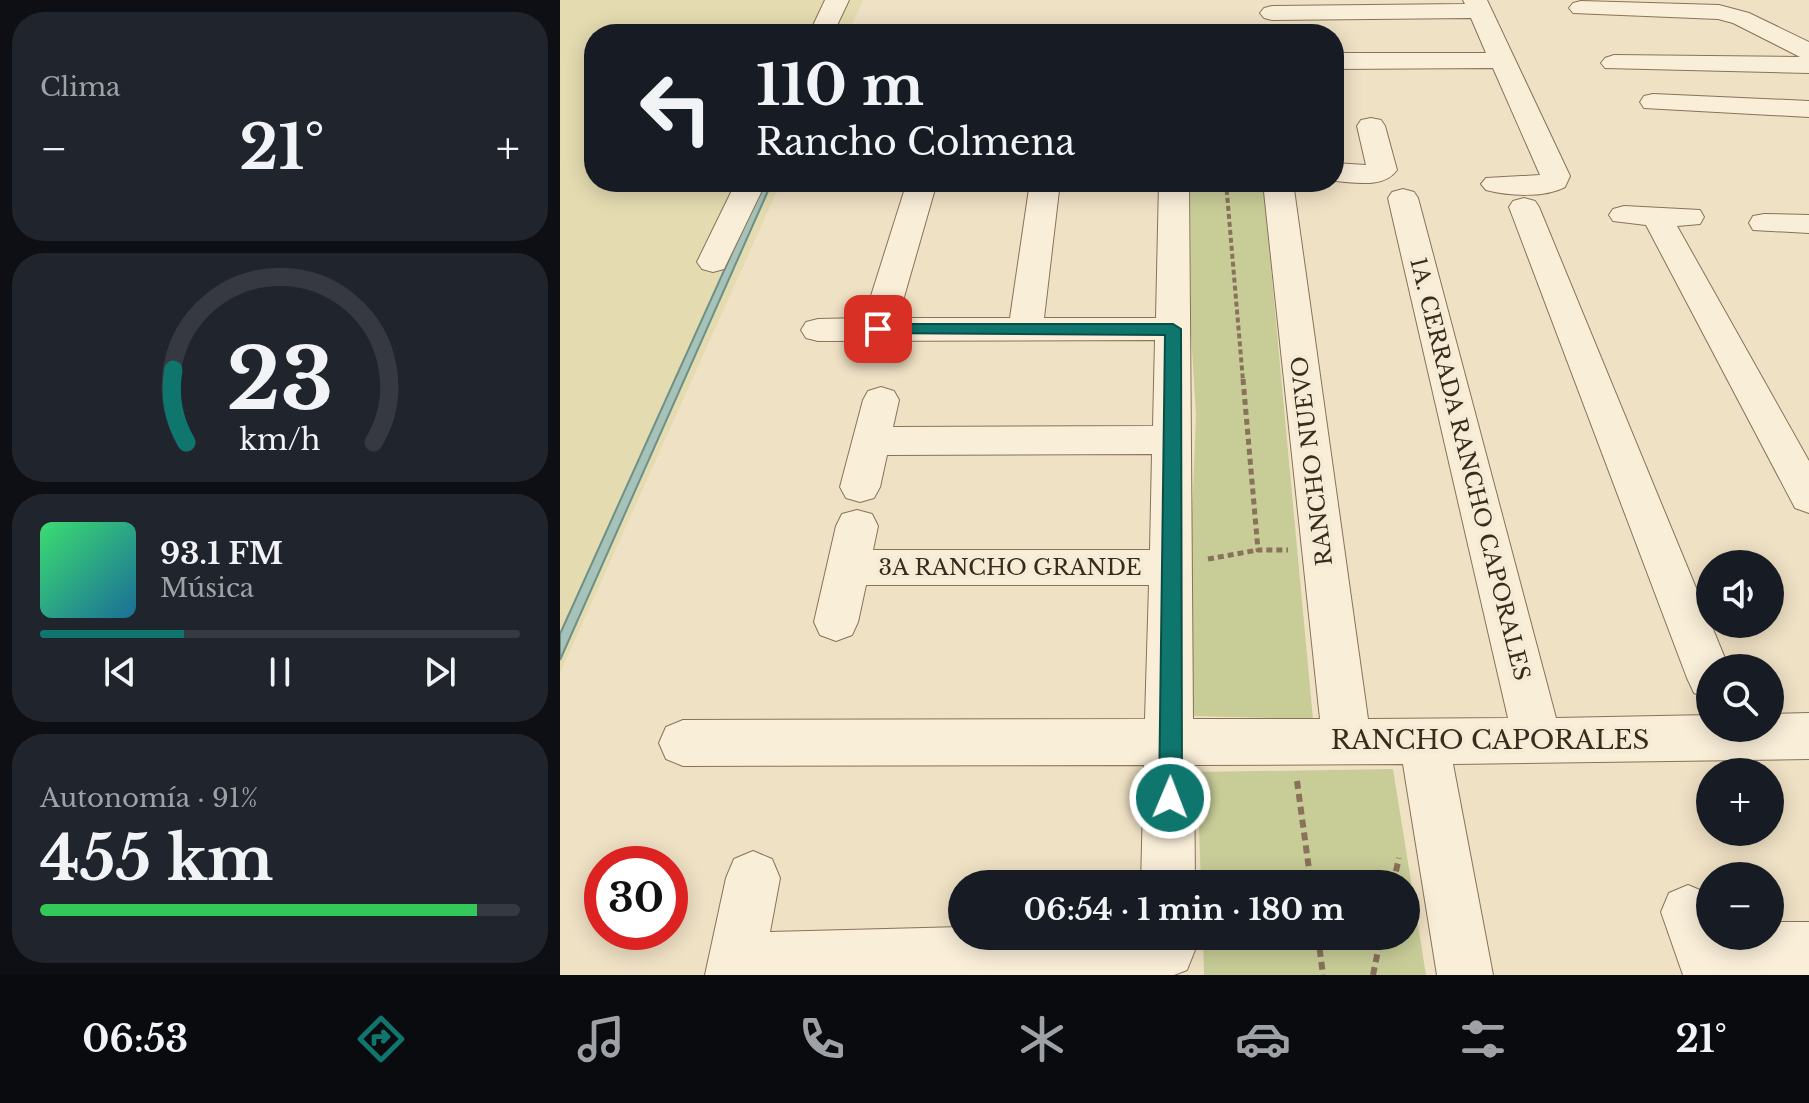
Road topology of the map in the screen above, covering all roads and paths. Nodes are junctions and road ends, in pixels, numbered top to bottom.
1 (837, 0) edge
2 (1477, 6) edge
3 (1271, 12) edge
4 (826, 24) edge
5 (1593, 28) edge
6 (1809, 52) edge
7 (1502, 60) junction
8 (1344, 61) edge
9 (1809, 65) edge
10 (1628, 85) dead end
11 (1653, 102) dead end
12 (1800, 109) edge
13 (1371, 126) dead end
14 (1809, 140) edge
15 (1344, 173) edge
16 (746, 192) edge
17 (919, 192) edge
18 (1044, 192) edge
19 (1174, 192) edge
20 (1227, 192) edge
21 (1289, 192) edge
22 (1400, 198) dead end
23 (1657, 216) dead end
24 (713, 262) dead end
25 (878, 329) junction
26 (1173, 329) junction
27 (818, 330) dead end
28 (1025, 331) junction
29 (881, 400) dead end
30 (1172, 440) junction
31 (872, 441) junction
32 (1809, 497) edge
33 (1258, 550) junction
34 (1323, 550) junction
35 (1171, 567) junction
36 (848, 568) junction
37 (836, 622) dead end
38 (1700, 654) edge
39 (1696, 734) edge
40 (1784, 735) edge
41 (1809, 736) edge
42 (1172, 740) junction
43 (1291, 741) junction
44 (1347, 741) junction
45 (1424, 741) junction
46 (1538, 741) junction
47 (683, 743) dead end
48 (1168, 870) edge
49 (1309, 870) edge
50 (753, 878) dead end
51 (1784, 949) edge
52 (1320, 950) edge
53 (1378, 950) edge
54 (1809, 950) edge
55 (1167, 954) edge
56 (735, 968) edge
57 (1323, 975) edge
58 (1373, 975) edge
59 (1465, 975) edge

1 - 4 street
2 - 3 street
2 - 7 street
5 - 6 street
5 - 9 street
5 - 10 street
7 - 8 street
7 - 38 street
11 - 12 street
12 - 14 street
13 - 15 street
16 - 24 street
17 - 25 street
18 - 28 street
19 - 26 street
20 - 33 path
21 - 34 street, RANCHO NUEVO
22 - 46 street, 1A. CERRADA RANCHO CAPORALES
23 - 32 street
25 - 27 street
25 - 28 street
26 - 28 street
26 - 30 street
29 - 31 street, 3A RANCHO GRANDE
30 - 31 street
30 - 35 street
31 - 36 street, 3A RANCHO GRANDE
33 - 34 path
33 - 35 path
34 - 44 street, RANCHO NUEVO
35 - 36 street, 3A RANCHO GRANDE
35 - 42 street
36 - 37 street, 3A RANCHO GRANDE
39 - 46 street, RANCHO CAPORALES
40 - 41 street, RANCHO CAPORALES
42 - 43 street, RANCHO CAPORALES
42 - 47 street, RANCHO CAPORALES
42 - 48 street
43 - 44 street, RANCHO CAPORALES
43 - 49 path
44 - 45 street, RANCHO CAPORALES
45 - 46 street, RANCHO CAPORALES
45 - 59 street
50 - 56 street
51 - 54 street
52 - 57 path
53 - 58 path
55 - 56 street

